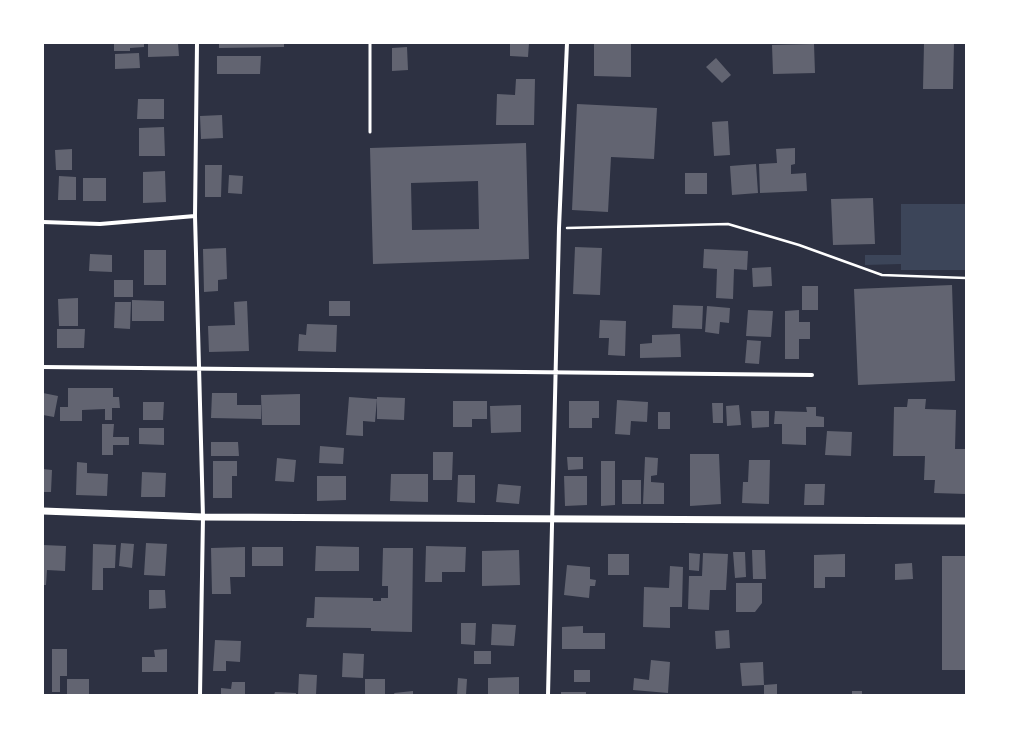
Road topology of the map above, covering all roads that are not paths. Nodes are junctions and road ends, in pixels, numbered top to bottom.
1 (197, 43) edge
2 (370, 43) edge
3 (567, 43) edge
4 (370, 132) dead end
5 (195, 216) junction
6 (43, 222) edge
7 (43, 367) edge
8 (199, 369) junction
9 (555, 372) junction
10 (812, 375) dead end
11 (43, 512) edge
12 (203, 517) junction
13 (552, 518) junction
14 (966, 521) edge
15 (200, 695) edge
16 (548, 695) edge

1 - 5 street
2 - 4 lane
3 - 9 street
5 - 6 street
5 - 8 street
7 - 8 street
8 - 9 street
8 - 12 street
9 - 10 street
9 - 13 street
11 - 12 street
12 - 13 street
12 - 15 street
13 - 14 street
13 - 16 street

